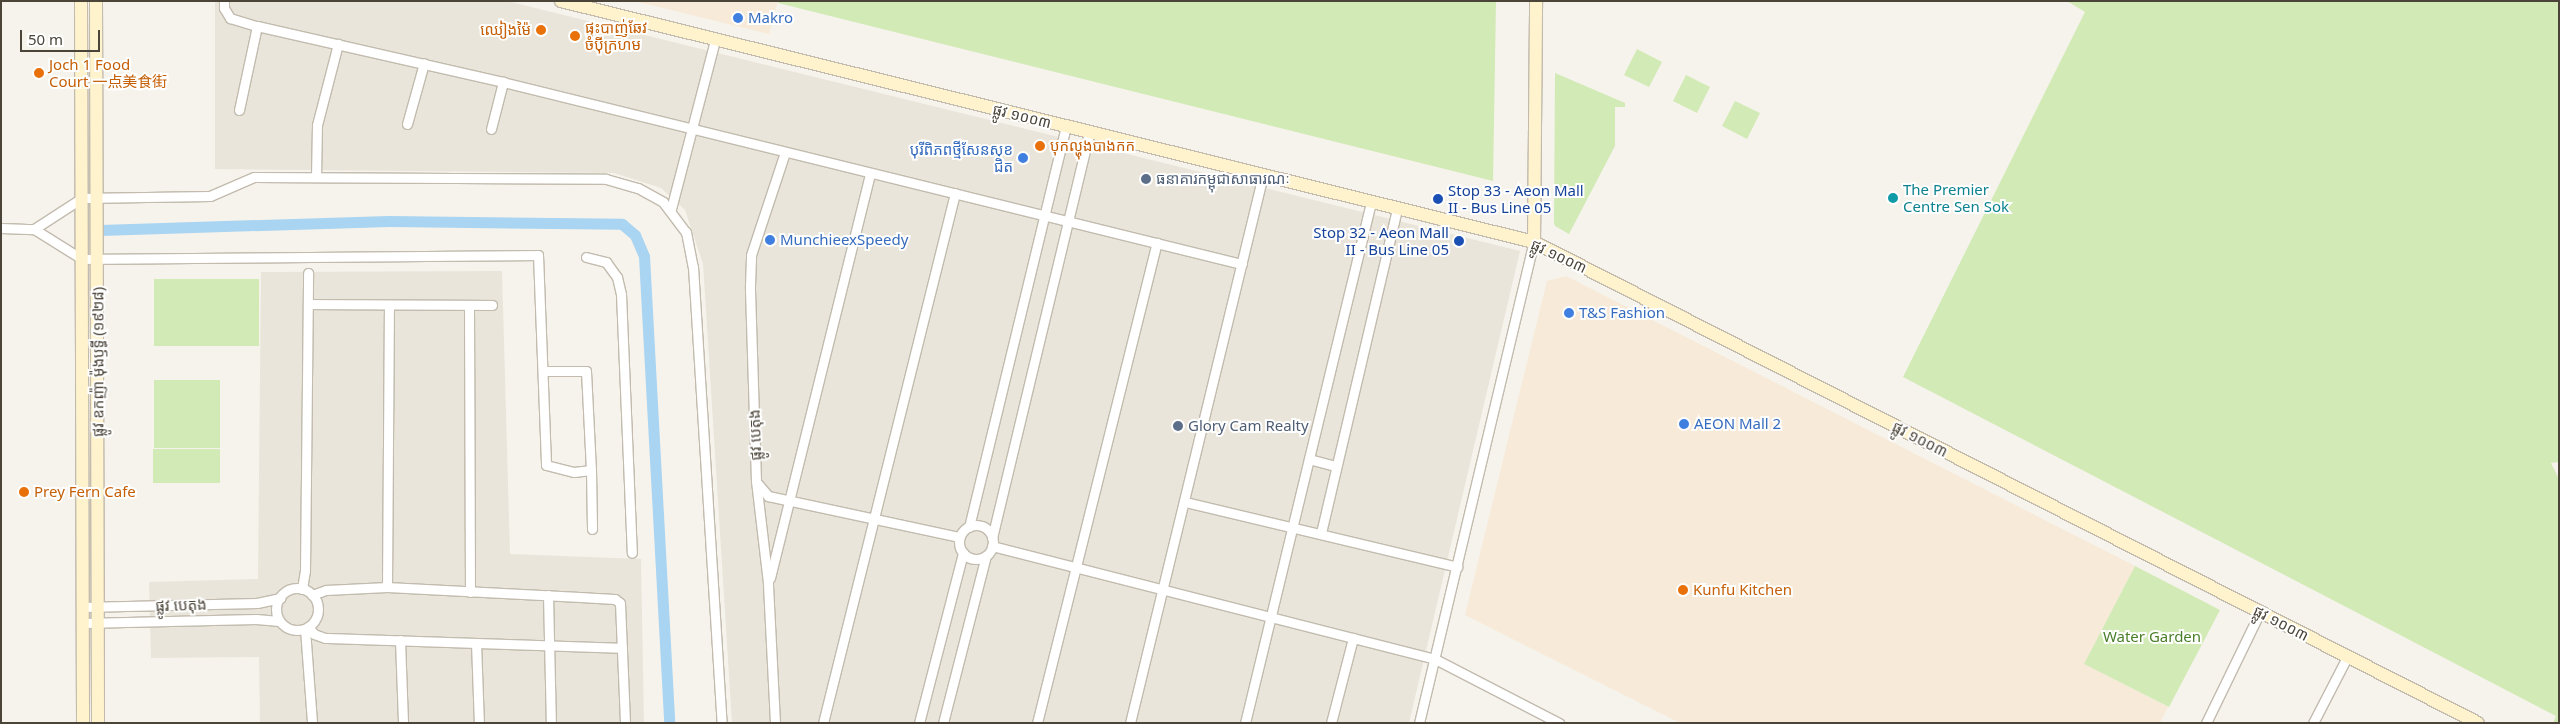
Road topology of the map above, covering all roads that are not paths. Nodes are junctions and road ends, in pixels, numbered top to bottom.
1 (81, 1) edge
2 (96, 1) edge
3 (224, 1) edge
4 (561, 1) edge
5 (1536, 1) edge
6 (257, 26) junction
7 (714, 40) junction
8 (338, 44) junction
9 (424, 63) junction
10 (503, 82) junction
11 (239, 110) dead end
12 (407, 124) dead end
13 (1066, 127) junction
14 (491, 129) dead end
15 (692, 129) junction
16 (1089, 132) junction
17 (785, 152) junction
18 (870, 173) junction
19 (1263, 176) junction
20 (316, 177) junction
21 (955, 193) junction
22 (1371, 202) junction
23 (82, 203) junction
24 (98, 203) junction
25 (1397, 208) junction
26 (671, 210) junction
27 (1044, 216) junction
28 (1067, 222) junction
29 (1, 228) edge
30 (34, 229) junction
31 (1534, 242) junction
32 (1157, 244) junction
33 (82, 252) junction
34 (98, 252) junction
35 (586, 257) dead end
36 (1242, 264) junction
37 (308, 273) dead end
38 (308, 304) junction
39 (389, 304) junction
40 (469, 305) junction
41 (492, 305) dead end
42 (544, 371) junction
43 (1309, 459) junction
44 (1336, 466) junction
45 (590, 470) junction
46 (756, 481) junction
47 (792, 499) junction
48 (1185, 502) junction
49 (876, 518) junction
50 (969, 526) junction
51 (1292, 526) junction
52 (592, 529) dead end
53 (1321, 533) junction
54 (960, 537) junction
55 (992, 542) junction
56 (632, 554) dead end
57 (963, 554) junction
58 (986, 556) junction
59 (1075, 567) junction
60 (1457, 567) junction
61 (768, 583) junction
62 (387, 587) junction
63 (302, 589) junction
64 (1162, 590) junction
65 (470, 592) junction
66 (312, 595) junction
67 (548, 595) junction
68 (280, 598) junction
69 (82, 607) junction
70 (98, 607) junction
71 (2260, 612) junction
72 (1270, 617) junction
73 (279, 621) junction
74 (83, 623) junction
75 (98, 623) junction
76 (307, 628) junction
77 (1352, 638) junction
78 (400, 640) junction
79 (476, 643) junction
80 (549, 646) junction
81 (622, 648) junction
82 (2347, 657) junction
83 (1435, 659) junction
84 (83, 723) edge
85 (98, 723) edge
86 (312, 723) edge
87 (403, 723) edge
88 (479, 723) edge
89 (551, 723) edge
90 (625, 723) edge
91 (722, 723) edge
92 (775, 723) edge
93 (823, 723) edge
94 (919, 723) edge
95 (943, 723) edge
96 (1037, 723) edge
97 (1130, 723) edge
98 (1245, 723) edge
99 (1331, 723) edge
100 (1419, 723) edge
101 (1559, 723) edge
102 (2206, 723) edge
103 (2313, 723) edge
104 (2478, 723) edge

1 - 23 main road, ផ្លូវ ឧកញ៉ា ម៉ុងឫទ្ធី (១៩២៨)
2 - 24 main road, ផ្លូវ ឧកញ៉ា ម៉ុងឫទ្ធី (១៩២៨)
3 - 6 street
4 - 7 main road, ផ្លូវ ១០០៣
5 - 31 main road
6 - 8 street
6 - 11 street
7 - 13 main road, ផ្លូវ ១០០៣
7 - 15 street
8 - 9 street
8 - 20 street
9 - 10 street
9 - 12 street
10 - 14 street
10 - 15 street
13 - 16 main road, ផ្លូវ ១០០៣
13 - 27 street
15 - 17 street
15 - 26 street
16 - 19 main road, ផ្លូវ ១០០៣
16 - 28 street
17 - 18 street
17 - 46 street, ផ្លូវ បេតុង
18 - 21 street
18 - 47 street
19 - 22 main road, ផ្លូវ ១០០៣
19 - 36 street
20 - 24 street
20 - 26 street
21 - 27 street
21 - 49 street
22 - 25 main road, ផ្លូវ ១០០៣
22 - 43 street
23 - 24 street
23 - 30 street
23 - 33 main road, ផ្លូវ ឧកញ៉ា ម៉ុងឫទ្ធី (១៩២៨)
24 - 34 main road, ផ្លូវ ឧកញ៉ា ម៉ុងឫទ្ធី (១៩២៨)
25 - 31 main road, ផ្លូវ ១០០៣
25 - 44 street
26 - 91 street
27 - 28 street
27 - 50 street
28 - 32 street
28 - 55 street
29 - 30 street
30 - 33 street
31 - 60 street
31 - 71 main road, ផ្លូវ ១០០៣
32 - 36 street
32 - 59 street
33 - 34 street
33 - 69 main road, ផ្លូវ ឧកញ៉ា ម៉ុងឫទ្ធី (១៩២៨)
34 - 42 street
34 - 70 main road, ផ្លូវ ឧកញ៉ា ម៉ុងឫទ្ធី (១៩២៨)
35 - 56 street
36 - 48 street
37 - 38 street
38 - 39 street
38 - 63 street
39 - 40 street
39 - 62 street
40 - 41 street
40 - 65 street
42 - 45 street
42 - 45 street
43 - 44 street
43 - 51 street
44 - 53 street
45 - 52 street
46 - 47 street
46 - 61 street, ផ្លូវ បេតុង
47 - 49 street
47 - 61 street
48 - 51 street
48 - 64 street
49 - 54 street
49 - 93 street
50 - 54 street
50 - 55 street
51 - 53 street
51 - 72 street
53 - 60 street
54 - 57 street
55 - 58 street
55 - 59 street
57 - 58 street
57 - 94 street
58 - 95 street
59 - 64 street
59 - 96 street
60 - 83 street
61 - 92 street, ផ្លូវ បេតុង
62 - 65 street
62 - 66 street
63 - 66 street
63 - 68 street
64 - 72 street
64 - 97 street
65 - 67 street
66 - 76 street
67 - 80 street
67 - 81 street
68 - 70 street, ផ្លូវ បេតុង
68 - 73 street
69 - 70 street, ផ្លូវ បេតុង
69 - 74 main road, ផ្លូវ ឧកញ៉ា ម៉ុងឫទ្ធី (១៩២៨)
70 - 75 main road, ផ្លូវ ឧកញ៉ា ម៉ុងឫទ្ធី (១៩២៨)
71 - 82 main road, ផ្លូវ ១០០៣
71 - 102 street
72 - 77 street
72 - 98 street
73 - 75 street, ផ្លូវ បេតុង
73 - 76 street
74 - 75 street, ផ្លូវ បេតុង
74 - 84 main road, ផ្លូវ ឧកញ៉ា ម៉ុងឫទ្ធី (១៩២៨)
75 - 85 main road, ផ្លូវ ឧកញ៉ា ម៉ុងឫទ្ធី (១៩២៨)
76 - 78 street
76 - 86 street
77 - 83 street
77 - 99 street
78 - 79 street
78 - 87 street
79 - 80 street
79 - 88 street
80 - 81 street
80 - 89 street
81 - 90 street
82 - 103 street
82 - 104 main road, ផ្លូវ ១០០៣
83 - 100 street
83 - 101 street

